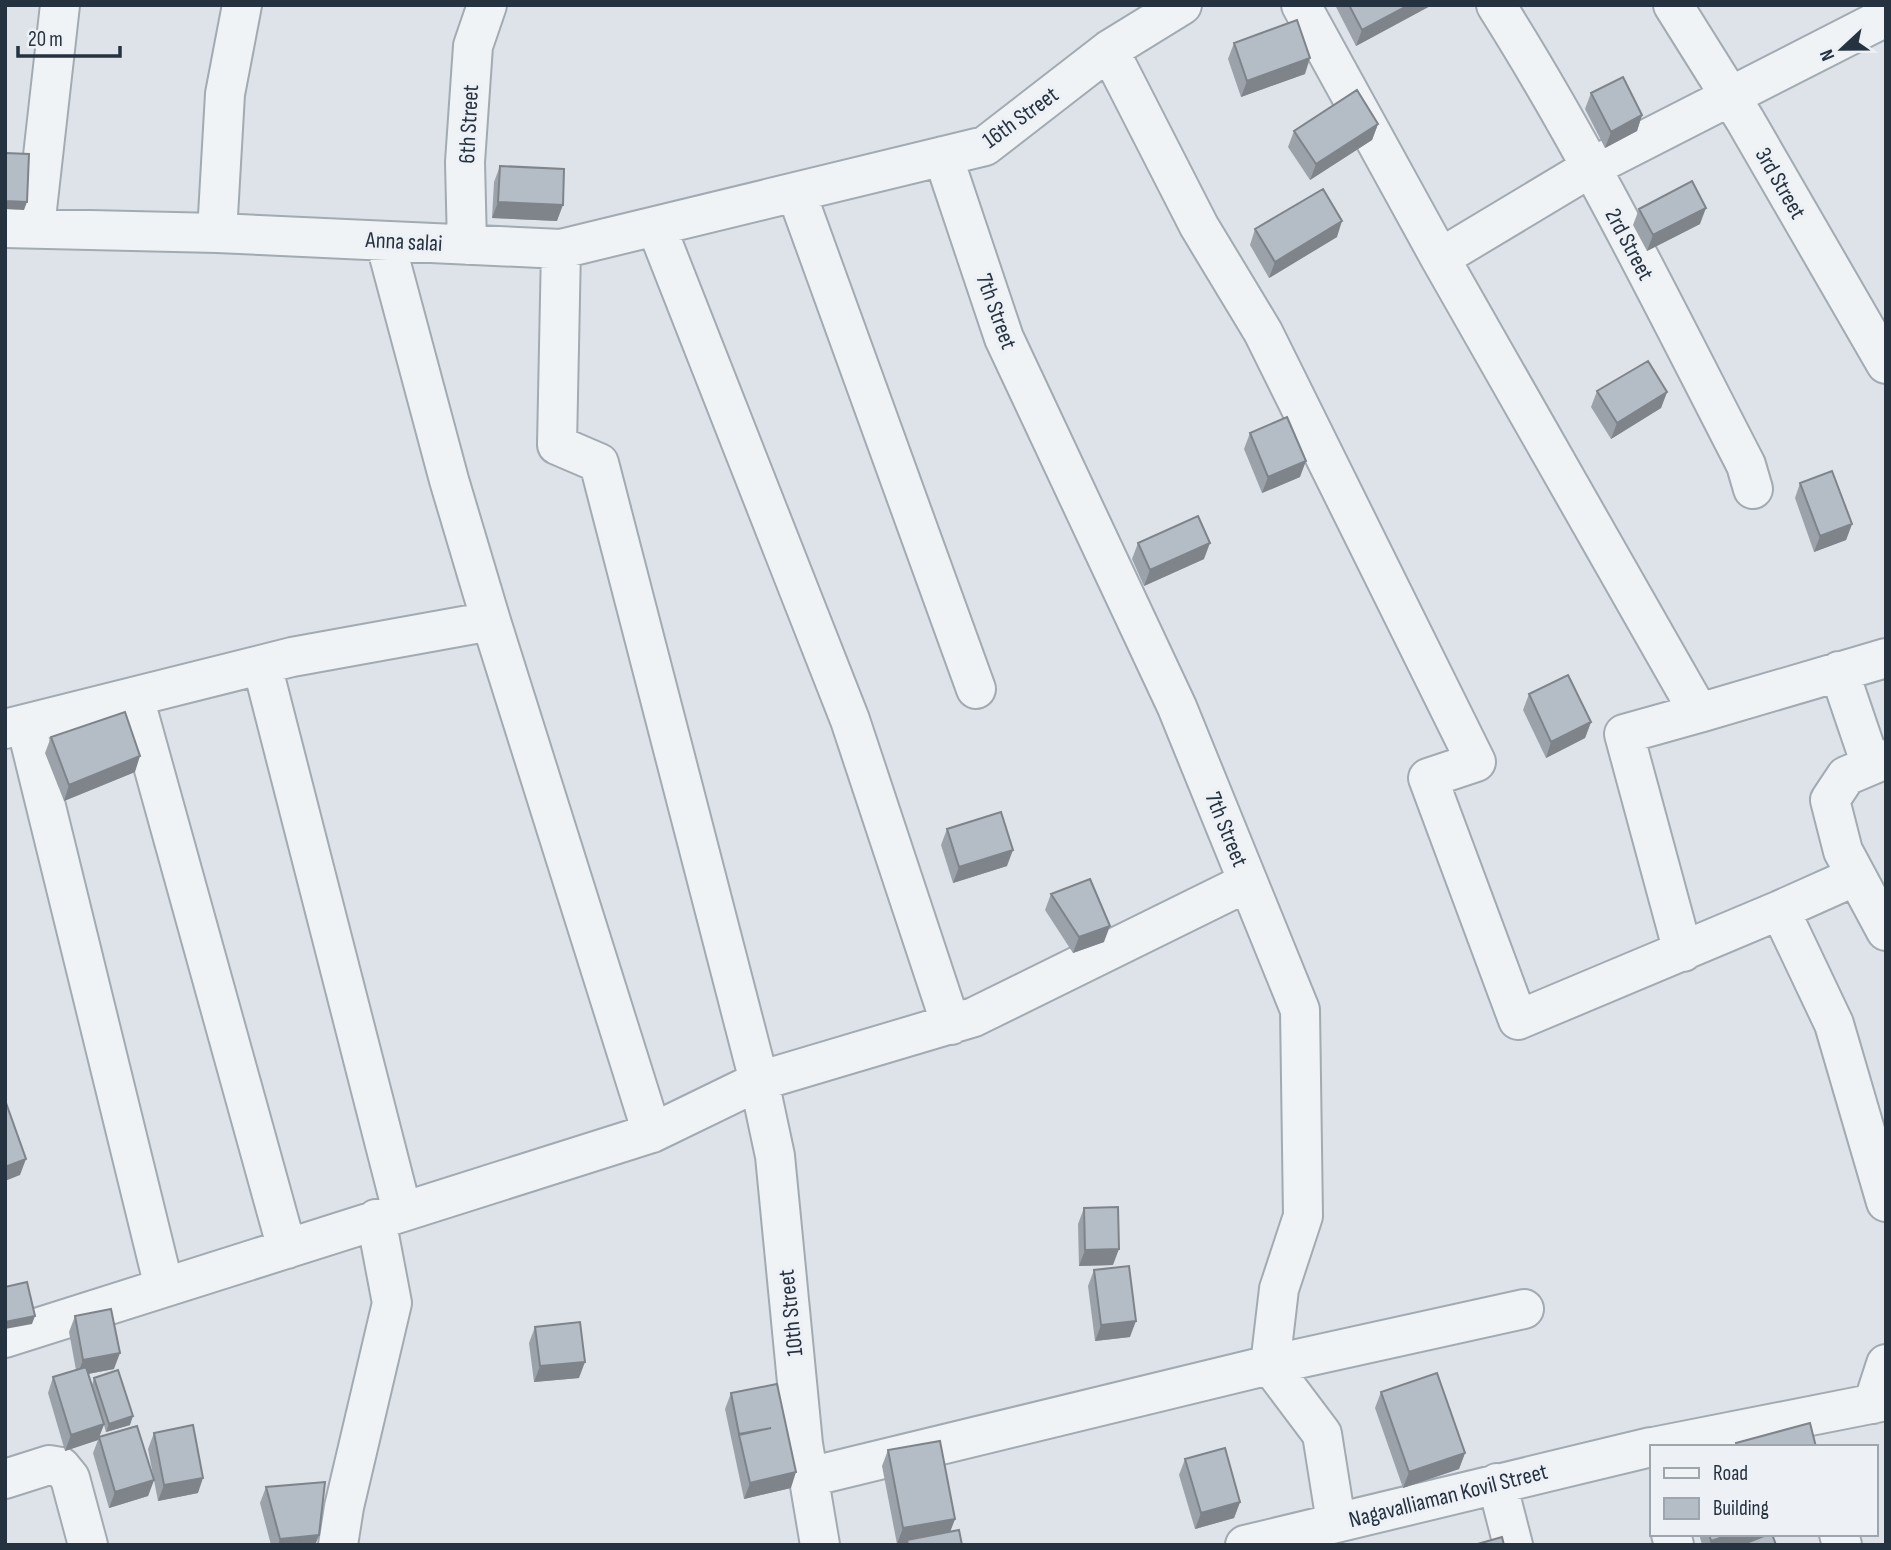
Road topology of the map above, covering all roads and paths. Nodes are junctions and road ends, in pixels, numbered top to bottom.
1 (60, 5) edge
2 (242, 5) edge
3 (487, 5) edge
4 (1182, 5) edge
5 (1301, 5) edge
6 (1496, 5) edge
7 (1673, 5) edge
8 (1876, 23) edge
9 (1109, 50) junction
10 (1729, 95) junction
11 (943, 156) junction
12 (1590, 168) junction
13 (796, 192) junction
14 (656, 226) junction
15 (20, 228) edge
16 (217, 233) junction
17 (385, 241) junction
18 (467, 244) junction
19 (561, 249) junction
20 (1440, 258) junction
21 (1886, 364) edge
22 (1752, 489) dead end
23 (491, 621) junction
24 (1886, 659) edge
25 (262, 665) junction
26 (1839, 671) junction
27 (976, 690) dead end
28 (134, 697) junction
29 (1699, 713) junction
30 (16, 727) edge
31 (1878, 762) edge
32 (1856, 876) junction
33 (1248, 882) junction
34 (1780, 910) junction
35 (1886, 931) edge
36 (1683, 952) junction
37 (951, 1025) junction
38 (759, 1081) junction
39 (652, 1133) junction
40 (1886, 1202) edge
41 (389, 1215) junction
42 (287, 1250) junction
43 (164, 1287) junction
44 (1524, 1309) dead end
45 (5, 1338) edge
46 (1886, 1364) edge
47 (1270, 1366) junction
48 (1879, 1403) edge
49 (1810, 1433) edge
50 (1719, 1445) edge
51 (1650, 1454) edge
52 (809, 1477) junction
53 (5, 1479) edge
54 (1497, 1483) junction
55 (1321, 1532) edge
56 (88, 1545) edge
57 (338, 1545) edge
58 (820, 1545) edge
59 (1245, 1545) edge
60 (1513, 1545) edge

1 - 15 street
2 - 16 street
3 - 18 street, 6th Street
4 - 9 street, 16th Street
5 - 20 street
6 - 12 street, 2rd Street
7 - 10 street, 3rd Street
8 - 10 street
9 - 11 street, 16th Street
9 - 36 street
10 - 12 street
10 - 21 street, 3rd Street
11 - 13 street, 16th Street
11 - 33 street, 7th Street
12 - 20 street
12 - 22 street, 2rd Street
13 - 14 street, Anna salai
13 - 27 street
14 - 19 street, Anna salai
14 - 37 street
15 - 16 street, Anna salai
16 - 17 street, Anna salai
17 - 18 street, Anna salai
17 - 23 street
18 - 19 street, Anna salai
19 - 38 street, 10th Street
20 - 29 street
23 - 25 street
23 - 39 street
24 - 26 street
25 - 28 street
25 - 41 street
26 - 29 street
26 - 31 street
28 - 30 street
28 - 42 street
29 - 36 street
30 - 43 street
31 - 32 street
32 - 34 street
32 - 35 street
33 - 37 street
33 - 47 street, 7th Street
34 - 36 street
34 - 40 street
37 - 38 street
38 - 39 street
38 - 52 street, 10th Street
39 - 41 street
41 - 42 street
41 - 57 street
42 - 43 street
43 - 45 street
44 - 47 street
46 - 48 street
47 - 52 street
47 - 55 street
48 - 49 street, Nagavalliaman Kovil Street
49 - 50 street, Nagavalliaman Kovil Street
51 - 54 street, Nagavalliaman Kovil Street
52 - 58 street, 10th Street
53 - 56 street
54 - 55 street, Nagavalliaman Kovil Street
54 - 60 street
55 - 59 street, Nagavalliaman Kovil Street

